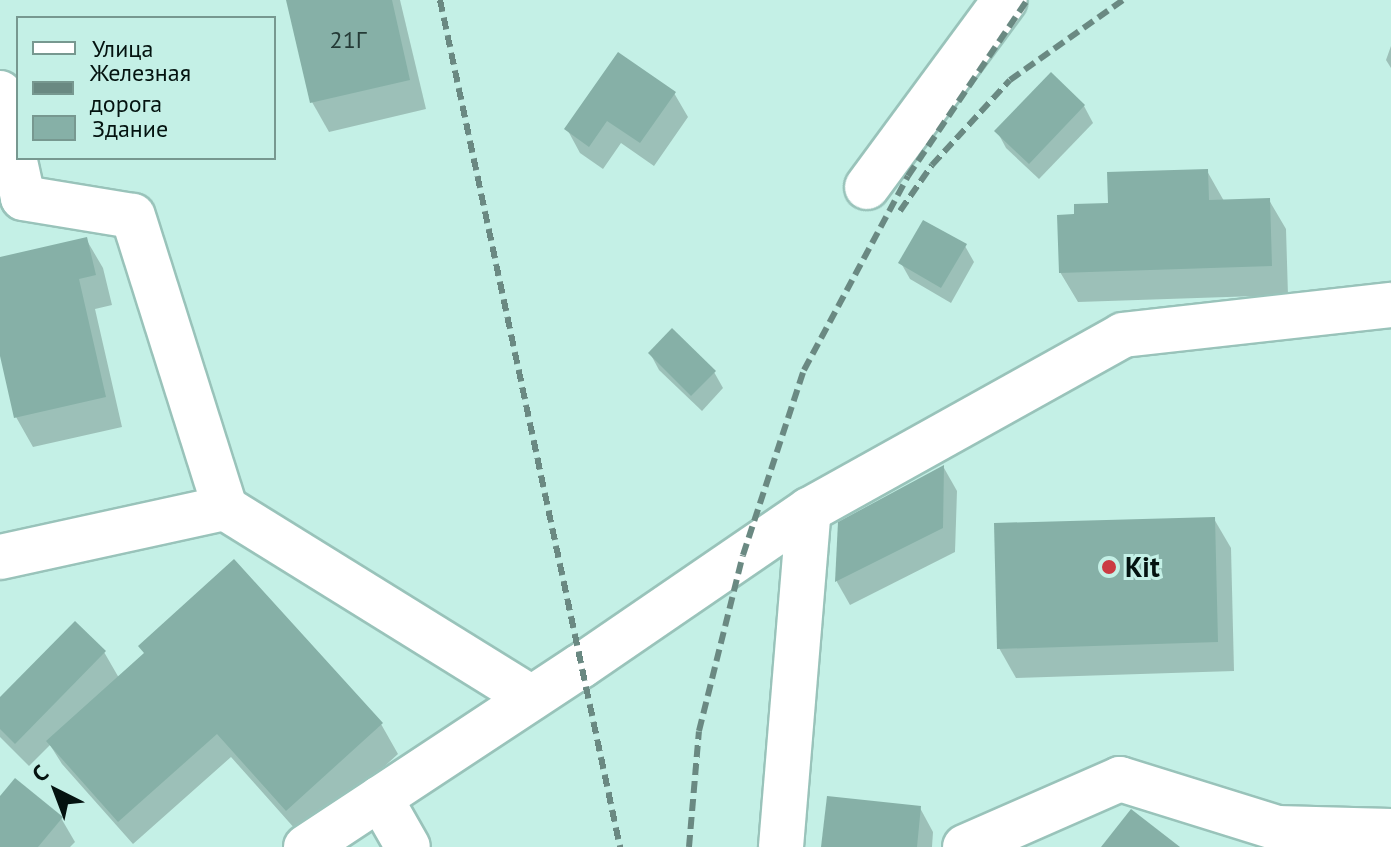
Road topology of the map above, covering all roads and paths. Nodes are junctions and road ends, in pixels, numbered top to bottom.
1 (1005, 0) edge
2 (0, 93) edge
3 (867, 187) dead end
4 (1391, 305) edge
5 (225, 508) junction
6 (809, 510) junction
7 (0, 557) edge
8 (531, 698) junction
9 (380, 798) junction
10 (1391, 831) edge
11 (306, 847) edge
12 (408, 847) edge
13 (781, 847) edge
14 (965, 847) edge

1 - 3 street
2 - 5 street
4 - 6 street
5 - 7 street
5 - 8 street
6 - 8 street
6 - 13 street
8 - 9 street
9 - 11 street
9 - 12 street
10 - 14 street

